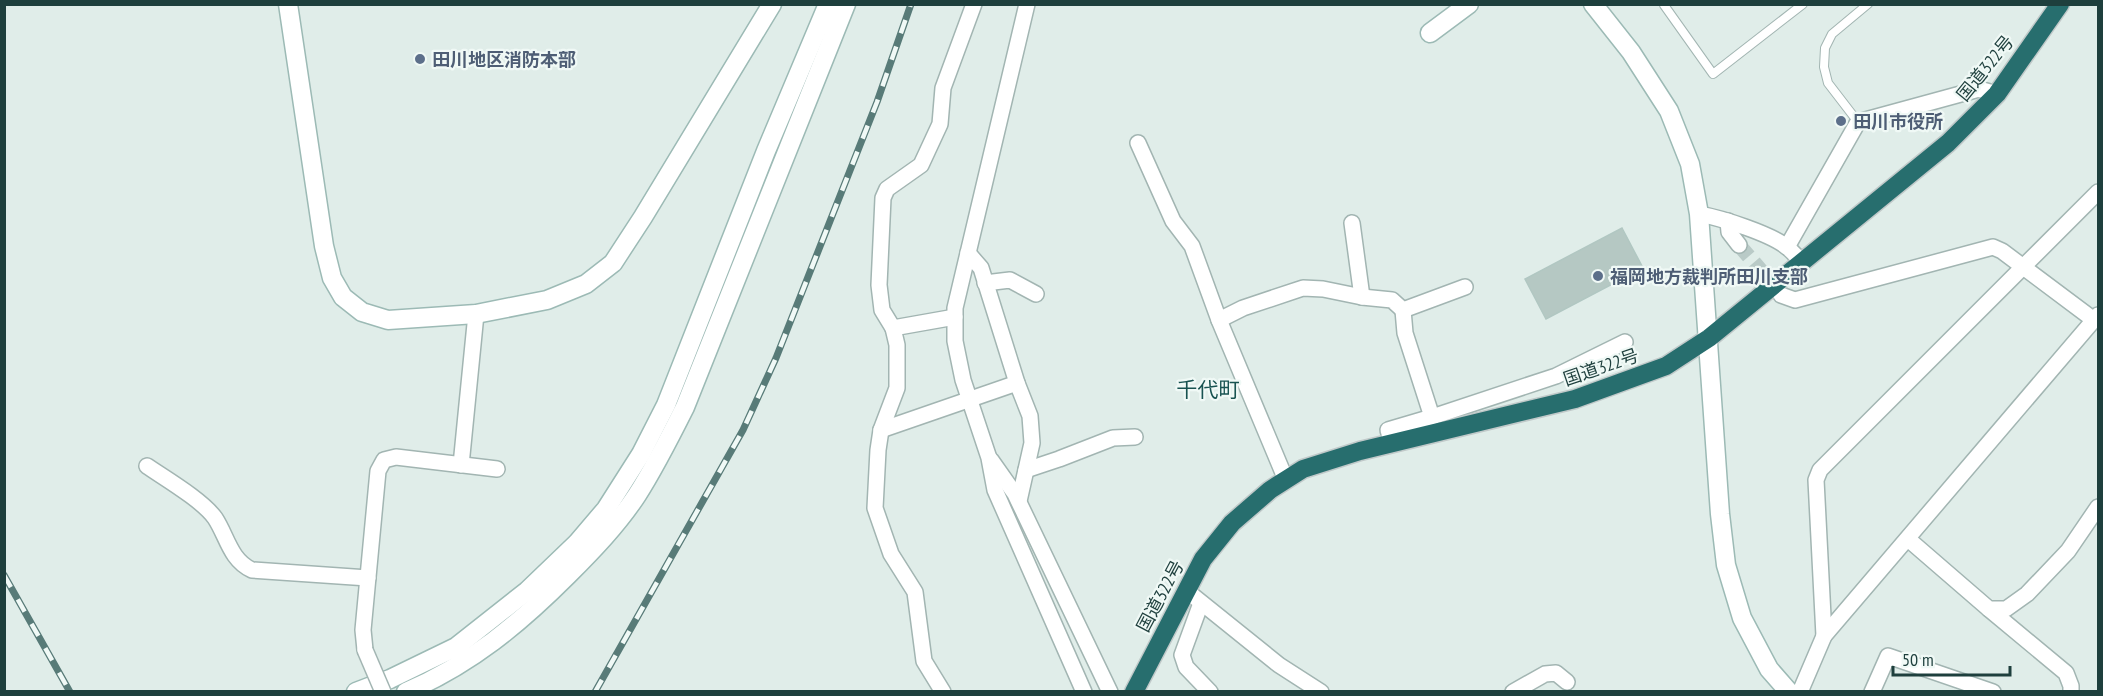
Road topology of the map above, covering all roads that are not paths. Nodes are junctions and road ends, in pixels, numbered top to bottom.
1 (288, 4) edge
2 (772, 4) edge
3 (828, 4) edge
4 (846, 4) edge
5 (974, 4) edge
6 (1027, 4) edge
7 (1469, 4) edge
8 (1593, 4) edge
9 (1803, 4) edge
10 (1868, 4) edge
11 (2060, 4) edge
12 (1664, 5) edge
13 (1430, 33) dead end
14 (1997, 94) junction
15 (1858, 122) junction
16 (1138, 142) dead end
17 (2098, 192) edge
18 (1699, 214) junction
19 (1728, 221) junction
20 (1352, 223) dead end
21 (1739, 245) tunnel mouth
22 (1787, 247) junction
23 (968, 253) junction
24 (1801, 261) junction
25 (2022, 267) junction
26 (985, 283) junction
27 (1465, 287) dead end
28 (1036, 294) dead end
29 (1782, 295) dead end
30 (1362, 297) junction
31 (1403, 310) junction
32 (476, 314) junction
33 (955, 317) junction
34 (2096, 318) edge
35 (1219, 320) junction
36 (696, 326) junction
37 (893, 327) junction
38 (716, 330) junction
39 (1708, 338) junction
40 (1626, 342) dead end
41 (1017, 383) junction
42 (970, 400) junction
43 (1432, 417) junction
44 (881, 430) junction
45 (1135, 437) dead end
46 (1392, 443) junction
47 (989, 458) junction
48 (461, 465) junction
49 (147, 466) dead end
50 (497, 469) dead end
51 (1026, 470) junction
52 (1286, 480) junction
53 (1019, 501) junction
54 (2098, 507) edge
55 (1908, 538) junction
56 (368, 578) junction
57 (1187, 591) junction
58 (1201, 603) junction
59 (1989, 609) junction
60 (1824, 636) junction
61 (1567, 682) dead end
62 (356, 692) edge
63 (383, 692) edge
64 (406, 692) edge
65 (943, 692) edge
66 (1084, 692) edge
67 (1110, 692) edge
68 (1134, 692) edge
69 (1210, 692) edge
70 (1321, 692) edge
71 (1513, 692) edge
72 (1789, 692) edge
73 (1800, 692) edge
74 (1872, 692) edge
75 (1993, 692) edge
76 (2071, 692) edge

1 - 32 street
2 - 32 street
3 - 36 street
4 - 38 street
5 - 37 street
6 - 23 street
7 - 13 street
8 - 18 street
9 - 12 lane
10 - 15 lane
11 - 14 highway, 国道322号
14 - 15 street
14 - 24 highway, 国道322号
15 - 22 street
16 - 35 street
17 - 25 street
18 - 19 street
18 - 39 street
19 - 21 street
19 - 22 street
20 - 30 street
22 - 24 street
23 - 26 street
23 - 33 street
24 - 39 highway, 国道322号
25 - 29 street
25 - 34 street
25 - 60 street
26 - 28 street
26 - 41 street
27 - 31 street
30 - 31 street
30 - 35 street
31 - 43 street
32 - 48 street
33 - 37 street
33 - 42 street
34 - 55 street
35 - 52 street
36 - 38 street
36 - 62 street
37 - 44 street
38 - 64 street
39 - 46 highway, 国道322号
39 - 72 street
40 - 43 street
41 - 42 street
41 - 51 street
42 - 44 street
42 - 47 street
43 - 46 street
44 - 65 street
45 - 51 street
46 - 52 highway, 国道322号
47 - 53 street
47 - 66 street
48 - 50 street
48 - 56 street
49 - 56 street
51 - 53 street
52 - 57 highway, 国道322号
53 - 67 street
54 - 59 street
55 - 59 street
55 - 60 street
56 - 63 street, bridge
57 - 58 street
57 - 68 highway, 国道322号
58 - 69 street
58 - 70 street
59 - 76 street
60 - 73 street
61 - 71 street
74 - 75 street

